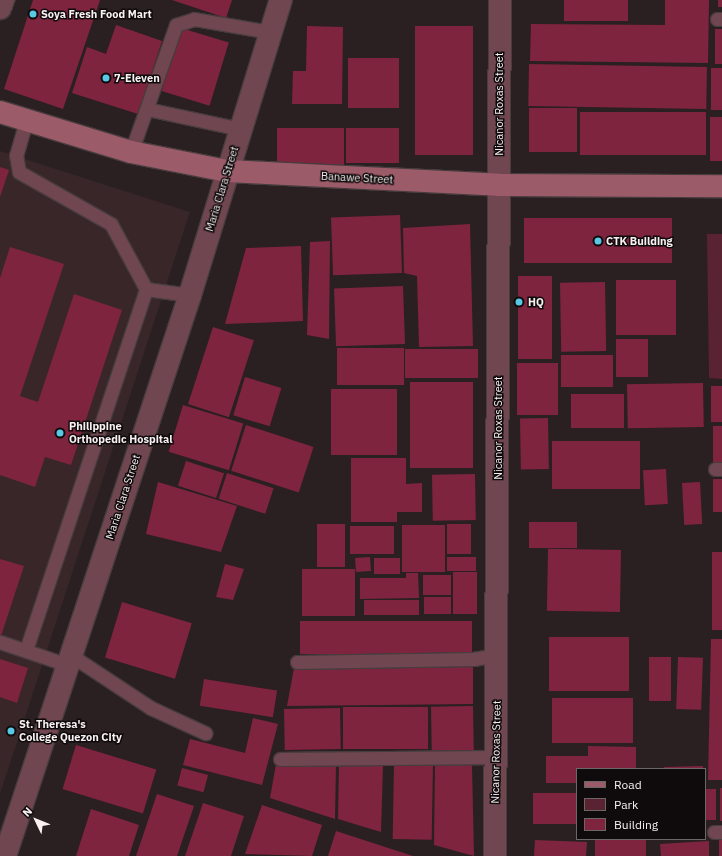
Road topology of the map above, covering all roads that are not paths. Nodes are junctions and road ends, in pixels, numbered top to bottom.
1 (3, 0) edge
2 (281, 0) edge
3 (500, 0) edge
4 (0, 8) edge
5 (270, 32) junction
6 (147, 109) junction
7 (0, 112) edge
8 (26, 121) junction
9 (240, 129) junction
10 (131, 152) junction
11 (227, 171) junction
12 (499, 186) junction
13 (722, 186) edge
14 (146, 289) junction
15 (190, 295) junction
16 (0, 642) edge
17 (26, 650) junction
18 (498, 655) junction
19 (70, 660) junction
20 (296, 662) dead end
21 (205, 733) dead end
22 (496, 757) junction
23 (280, 759) dead end
24 (5, 856) edge
25 (495, 856) edge

1 - 4 street
2 - 5 street, Maria Clara Street
3 - 12 street, Nicanor Roxas Street
5 - 6 lane
5 - 9 street, Maria Clara Street
6 - 9 lane
6 - 10 lane
7 - 8 main road, Banawe Street
8 - 10 main road, Banawe Street
8 - 14 lane
9 - 11 street, Maria Clara Street
10 - 11 main road, Banawe Street
11 - 12 main road, Banawe Street
11 - 15 street, Maria Clara Street
12 - 13 main road, Banawe Street
12 - 18 street, Nicanor Roxas Street
14 - 15 lane
14 - 17 lane
15 - 19 street, Maria Clara Street
16 - 17 lane
17 - 19 lane
18 - 20 lane
18 - 22 street, Nicanor Roxas Street
19 - 21 lane
19 - 24 street, Maria Clara Street
22 - 23 lane
22 - 25 street, Nicanor Roxas Street

